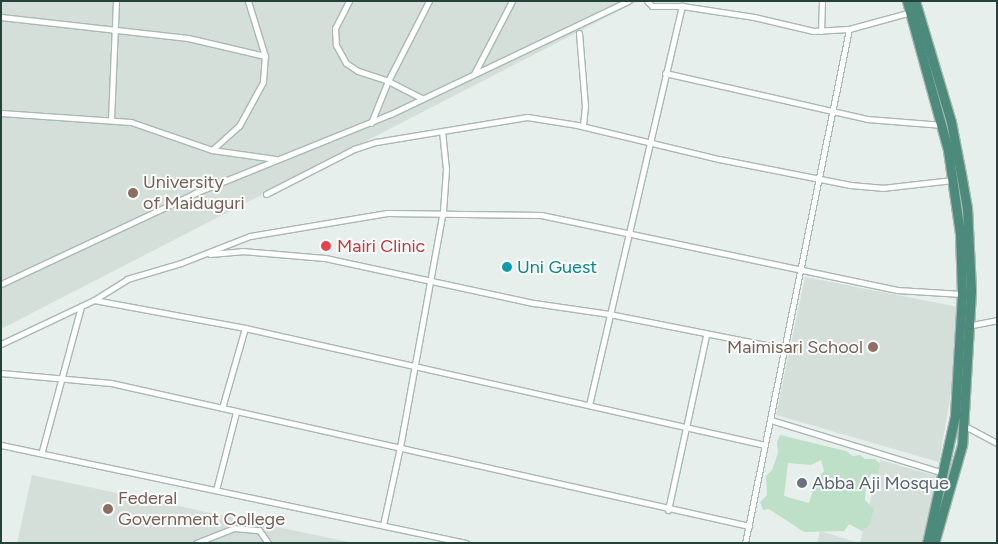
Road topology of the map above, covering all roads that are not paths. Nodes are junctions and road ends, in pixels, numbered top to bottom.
1 (116, 1) edge
2 (248, 1) edge
3 (349, 1) edge
4 (429, 1) edge
5 (512, 1) edge
6 (628, 1) edge
7 (647, 1) edge
8 (822, 1) edge
9 (907, 1) edge
10 (915, 1) edge
11 (682, 6) junction
12 (911, 12) junction
13 (1, 17) edge
14 (116, 29) junction
15 (849, 29) junction
16 (821, 31) junction
17 (579, 33) dead end
18 (265, 56) junction
19 (474, 74) junction
20 (665, 74) junction
21 (388, 81) junction
22 (422, 98) junction
23 (941, 100) junction
24 (831, 110) junction
25 (1, 113) edge
26 (111, 120) junction
27 (371, 123) junction
28 (943, 125) junction
29 (583, 126) junction
30 (442, 132) junction
31 (649, 142) junction
32 (212, 150) junction
33 (275, 159) junction
34 (953, 179) junction
35 (819, 180) junction
36 (266, 194) dead end
37 (443, 212) junction
38 (628, 233) junction
39 (203, 255) junction
40 (800, 272) junction
41 (432, 282) junction
42 (1, 284) edge
43 (962, 294) junction
44 (94, 300) junction
45 (81, 306) junction
46 (609, 314) junction
47 (997, 320) edge
48 (972, 325) junction
49 (245, 328) junction
50 (706, 335) junction
51 (1, 344) edge
52 (785, 348) junction
53 (415, 366) junction
54 (1, 373) edge
55 (60, 377) junction
56 (589, 405) junction
57 (222, 408) junction
58 (236, 412) junction
59 (771, 420) junction
60 (963, 425) junction
61 (687, 429) junction
62 (997, 443) edge
63 (1, 445) edge
64 (765, 445) junction
65 (400, 447) junction
66 (42, 451) junction
67 (943, 473) junction
68 (216, 490) junction
69 (943, 493) junction
70 (668, 510) junction
71 (383, 525) junction
72 (749, 526) junction
73 (196, 543) edge
74 (268, 543) edge
75 (466, 543) edge
76 (746, 543) edge
77 (927, 543) edge
78 (934, 543) edge

1 - 14 street
2 - 18 street
3 - 21 street
4 - 21 street
5 - 19 street
6 - 19 street
7 - 11 street
8 - 16 street
9 - 12 highway
10 - 23 highway
11 - 16 street
11 - 20 street
12 - 15 street
12 - 23 highway
13 - 14 street
14 - 18 street
14 - 26 street
15 - 16 street
15 - 24 street
17 - 29 street
18 - 32 street
19 - 22 street
20 - 24 street
20 - 31 street
21 - 22 street
21 - 27 street
22 - 27 street
23 - 28 highway
23 - 48 highway
24 - 28 street
24 - 35 street
25 - 26 street
26 - 32 street
27 - 33 street
28 - 34 highway
29 - 30 street
29 - 31 street
30 - 36 street
30 - 37 street
31 - 35 street
31 - 38 street
32 - 33 street
33 - 42 street
34 - 35 street
34 - 43 highway
35 - 40 street
37 - 38 street
37 - 39 street
37 - 41 street
38 - 40 street
38 - 46 street
39 - 41 street
39 - 44 street
40 - 43 street
40 - 52 street
41 - 46 street
41 - 53 street
43 - 67 highway
44 - 45 street
44 - 49 street
45 - 51 street
45 - 55 street
46 - 50 street
46 - 56 street
47 - 48 street
48 - 60 highway
49 - 53 street
49 - 57 street
50 - 52 street
50 - 61 street
52 - 59 street
53 - 56 street
53 - 65 street
54 - 55 street
55 - 57 street
55 - 66 street
56 - 61 street
57 - 58 street
58 - 65 street
58 - 68 street
59 - 64 street
59 - 67 street
60 - 62 street
60 - 69 highway
61 - 64 street
61 - 70 street
63 - 66 street
64 - 72 street
65 - 70 street
65 - 71 street
66 - 68 street
67 - 69 highway
68 - 71 street
69 - 77 highway
69 - 78 highway
70 - 72 street
71 - 75 street
72 - 76 street
73 - 74 street

